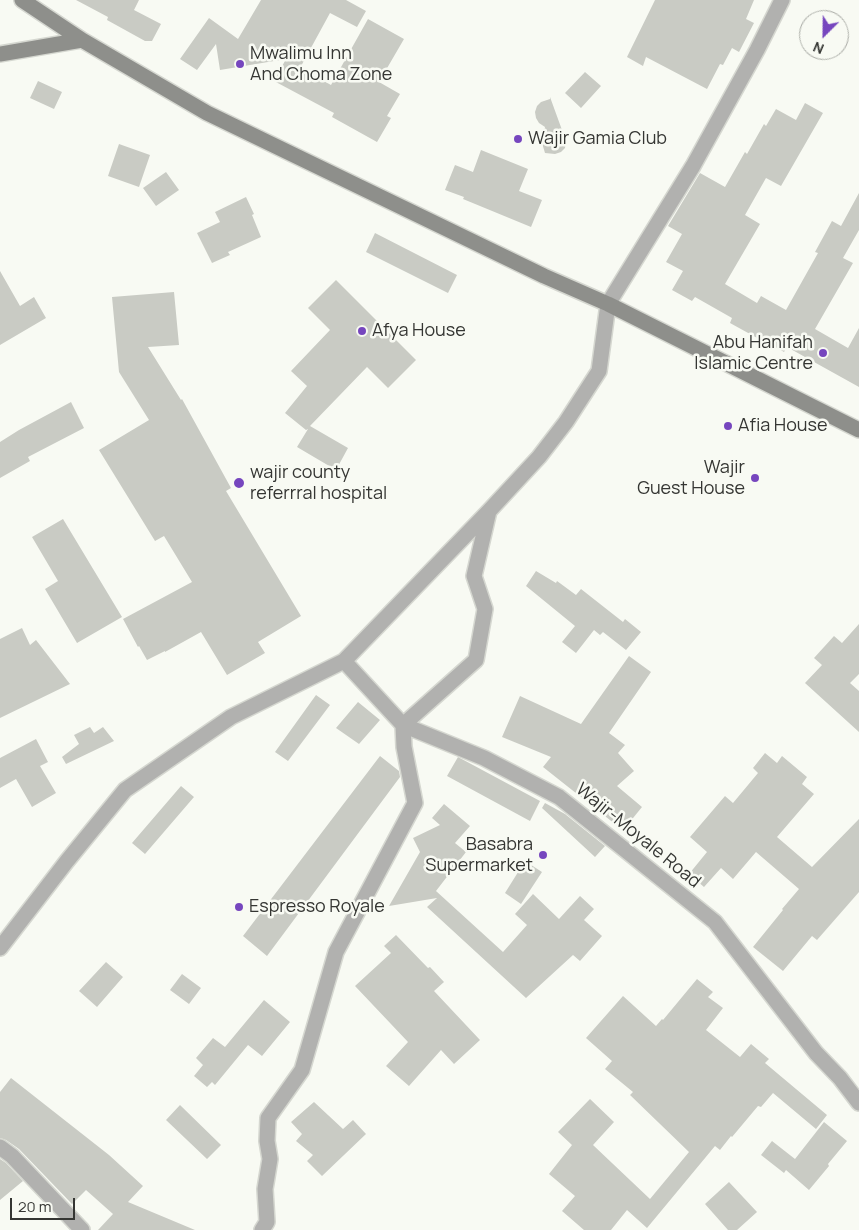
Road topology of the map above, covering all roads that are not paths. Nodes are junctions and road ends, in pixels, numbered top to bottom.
1 (22, 0) edge
2 (782, 0) edge
3 (82, 40) junction
4 (0, 54) edge
5 (608, 304) junction
6 (859, 430) edge
7 (489, 511) junction
8 (344, 661) junction
9 (403, 725) junction
10 (0, 948) edge
11 (859, 1102) edge
12 (0, 1147) edge
13 (82, 1230) edge
14 (262, 1230) edge

1 - 3 street
2 - 5 street
3 - 4 street
3 - 5 street
5 - 6 street
5 - 7 street
7 - 8 street
7 - 9 street
8 - 9 street, Wajir-Moyale Road
8 - 10 street
9 - 11 street, Wajir-Moyale Road
9 - 14 street
12 - 13 street

